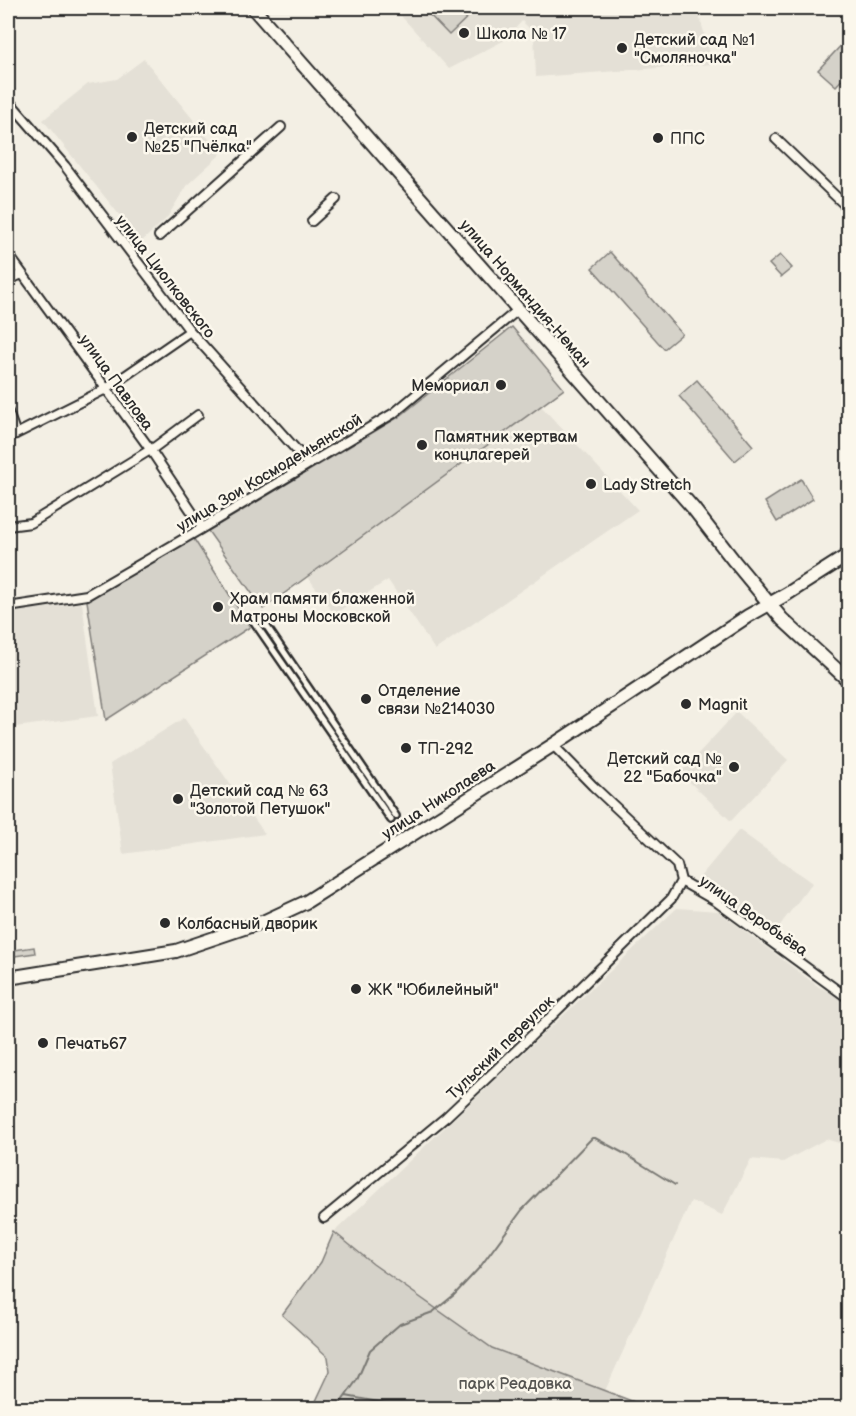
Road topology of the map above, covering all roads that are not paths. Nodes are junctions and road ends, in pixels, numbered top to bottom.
1 (253, 8) edge
2 (8, 100) edge
3 (281, 127) dead end
4 (776, 139) dead end
5 (336, 199) dead end
6 (849, 208) edge
7 (312, 220) dead end
8 (159, 236) dead end
9 (8, 254) edge
10 (22, 274) junction
11 (8, 280) edge
12 (519, 309) junction
13 (190, 331) junction
14 (106, 389) junction
15 (8, 412) edge
16 (198, 415) dead end
17 (12, 436) edge
18 (150, 449) junction
19 (309, 464) junction
20 (8, 526) edge
21 (202, 527) junction
22 (849, 555) edge
23 (769, 604) junction
24 (8, 608) edge
25 (261, 618) dead end
26 (254, 622) dead end
27 (849, 680) edge
28 (553, 745) junction
29 (396, 816) dead end
30 (391, 820) dead end
31 (681, 881) junction
32 (8, 978) edge
33 (849, 998) edge
34 (324, 1218) dead end

1 - 12 main road, улица Нормандия-Неман
2 - 13 street, улица Циолковского
3 - 8 street
4 - 6 street
5 - 7 street
9 - 10 street, улица Павлова
10 - 11 street
10 - 14 street, улица Павлова
12 - 19 street, улица Зои Космодемьянской
12 - 23 main road, улица Нормандия-Неман
13 - 14 street
13 - 19 street, улица Циолковского
14 - 17 street
14 - 18 street, улица Павлова
15 - 17 street
16 - 18 street
18 - 20 street
18 - 21 street, улица Павлова
19 - 21 street, улица Зои Космодемьянской
21 - 24 street, улица Зои Космодемьянской
22 - 23 main road, улица Николаева
23 - 27 main road, улица Нормандия-Неман
23 - 28 main road, улица Николаева
25 - 29 street
26 - 30 street
28 - 31 street, улица Воробьёва
28 - 32 main road, улица Николаева
31 - 33 street, улица Воробьёва
31 - 34 street, Тульский переулок

